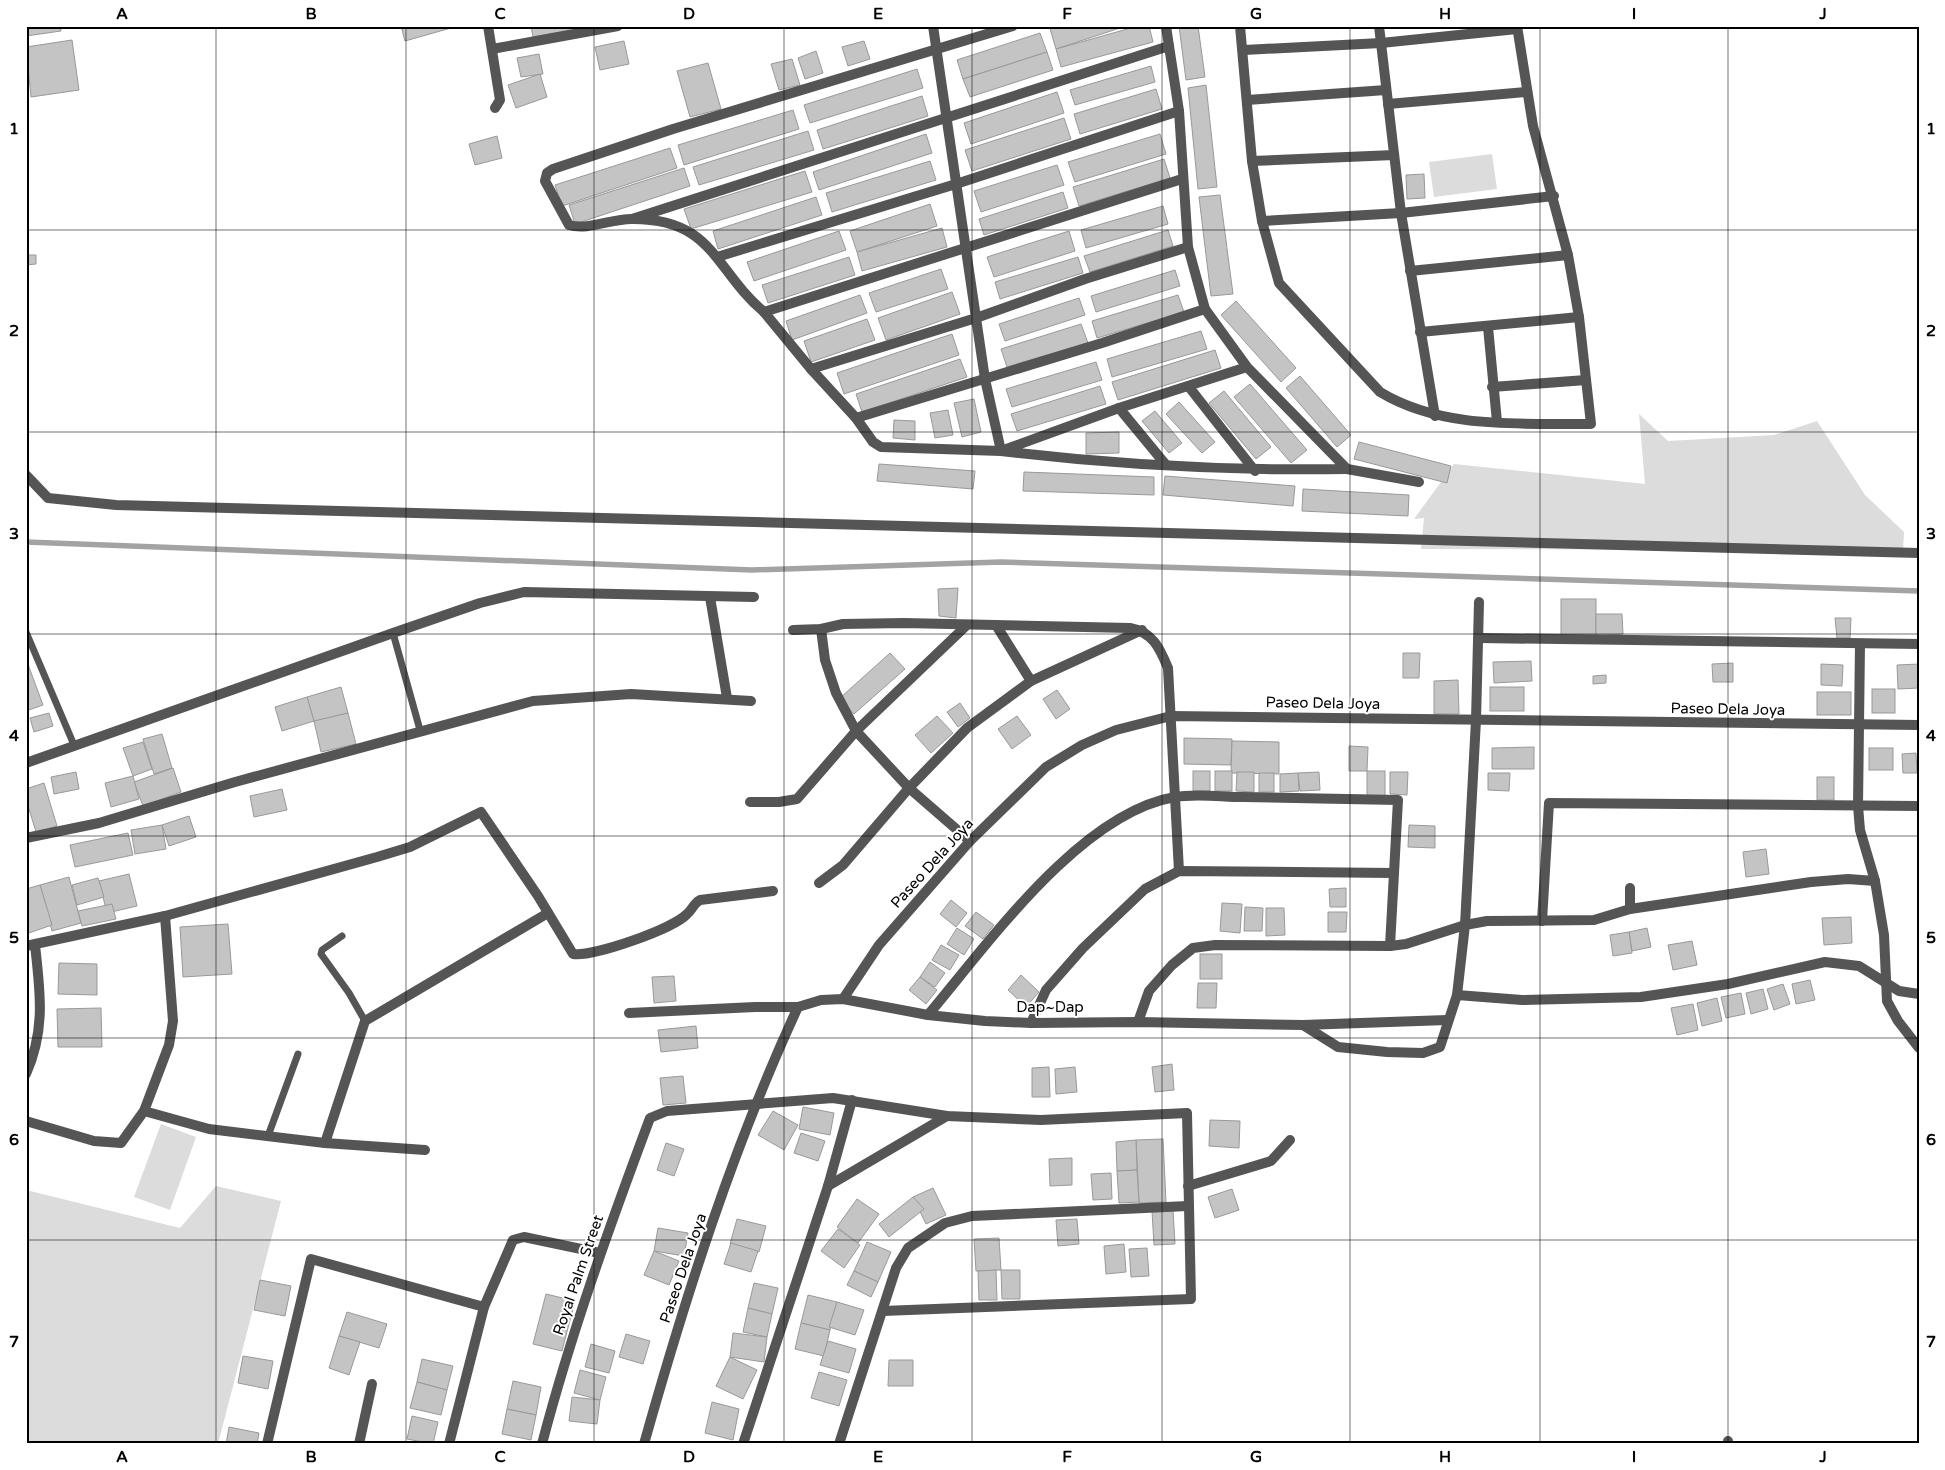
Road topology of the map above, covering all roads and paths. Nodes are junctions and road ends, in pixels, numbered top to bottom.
1 (488, 26) edge
2 (618, 26) edge
3 (933, 26) edge
4 (1013, 26) edge
5 (1166, 26) edge
6 (1240, 26) edge
7 (1379, 26) edge
8 (1517, 27) edge
9 (1380, 43) junction
10 (1169, 46) junction
11 (492, 49) junction
12 (1244, 50) junction
13 (936, 51) junction
14 (1386, 90) junction
15 (1526, 92) junction
16 (1247, 100) junction
17 (1388, 104) junction
18 (495, 108) dead end
19 (1179, 111) junction
20 (946, 116) junction
21 (1394, 155) junction
22 (1252, 161) junction
23 (1182, 179) junction
24 (956, 184) junction
25 (1554, 196) junction
26 (1402, 213) junction
27 (632, 218) junction
28 (1262, 221) junction
29 (1188, 247) junction
30 (965, 248) junction
31 (1568, 256) junction
32 (717, 257) junction
33 (1410, 271) junction
34 (1204, 309) junction
35 (764, 312) junction
36 (1579, 317) junction
37 (976, 318) junction
38 (1488, 327) junction
39 (1420, 332) junction
40 (1247, 367) junction
41 (811, 368) junction
42 (985, 379) junction
43 (1586, 380) junction
44 (1188, 387) junction
45 (1492, 387) junction
46 (1119, 408) junction
47 (1435, 416) junction
48 (856, 418) junction
49 (1497, 422) junction
50 (1001, 452) junction
51 (1166, 465) junction
52 (1347, 469) junction
53 (1254, 471) junction
54 (26, 475) edge
55 (1420, 482) dead end
56 (1919, 553) edge
57 (710, 597) junction
58 (754, 597) dead end
59 (1479, 602) dead end
60 (967, 625) junction
61 (996, 625) junction
62 (821, 629) junction
63 (793, 630) dead end
64 (1142, 630) junction
65 (26, 632) edge
66 (393, 632) junction
67 (1479, 638) junction
68 (1860, 644) junction
69 (1919, 644) edge
70 (1031, 681) junction
71 (727, 698) junction
72 (751, 700) dead end
73 (1171, 716) junction
74 (1476, 720) junction
75 (1919, 725) edge
76 (1859, 726) junction
77 (420, 730) junction
78 (856, 731) junction
79 (74, 745) junction
80 (26, 763) edge
81 (909, 788) junction
82 (1176, 797) junction
83 (750, 802) dead end
84 (1858, 806) junction
85 (1919, 806) edge
86 (26, 838) edge
87 (970, 841) junction
88 (1179, 871) junction
89 (1394, 873) junction
90 (1875, 881) junction
91 (819, 883) dead end
92 (1630, 888) dead end
93 (773, 891) dead end
94 (1630, 909) junction
95 (548, 914) junction
96 (165, 916) junction
97 (1542, 921) junction
98 (1465, 924) junction
99 (342, 936) dead end
100 (31, 945) edge
101 (1390, 946) junction
102 (1885, 982) junction
103 (1919, 994) edge
104 (1457, 995) junction
105 (843, 998) junction
106 (798, 1007) junction
107 (629, 1013) dead end
108 (928, 1015) junction
109 (1447, 1020) junction
110 (365, 1022) junction
111 (1138, 1022) junction
112 (1031, 1023) junction
113 (1303, 1025) junction
114 (1919, 1048) edge
115 (298, 1054) dead end
116 (26, 1074) edge
117 (852, 1100) junction
118 (756, 1103) junction
119 (144, 1111) junction
120 (947, 1116) junction
121 (26, 1121) edge
122 (268, 1136) junction
123 (1290, 1140) dead end
124 (325, 1143) junction
125 (425, 1150) dead end
126 (828, 1186) junction
127 (1188, 1186) junction
128 (1188, 1206) junction
129 (600, 1253) junction
130 (484, 1307) junction
131 (883, 1311) junction
132 (372, 1384) dead end
133 (267, 1444) edge
134 (359, 1444) edge
135 (449, 1444) edge
136 (542, 1444) edge
137 (644, 1444) edge
138 (742, 1444) edge
139 (839, 1444) edge

1 - 11 street
2 - 11 street
3 - 13 street
4 - 13 street
5 - 10 street
6 - 12 street
7 - 9 street
8 - 9 street
8 - 15 street
9 - 12 street
9 - 14 street
10 - 19 street
10 - 20 street
11 - 18 street
12 - 16 street
13 - 20 street
13 - 27 street
14 - 16 street
14 - 17 street
15 - 17 street
15 - 25 street
16 - 22 street
17 - 21 street
19 - 23 street
19 - 24 street
20 - 24 street
20 - 27 street
21 - 22 street
21 - 26 street
22 - 28 street
23 - 29 street
23 - 30 street
24 - 30 street
24 - 32 street
25 - 26 street
25 - 31 street
26 - 28 street
26 - 33 street
27 - 32 street
28 - 47 street
29 - 34 street
29 - 37 street
30 - 35 street
30 - 37 street
31 - 33 street
31 - 36 street
32 - 35 street
33 - 39 street
34 - 40 street
34 - 42 street
35 - 41 street
36 - 38 street
36 - 43 street
37 - 41 street
37 - 42 street
38 - 39 street
38 - 45 street
39 - 47 street
40 - 44 street
40 - 52 street
41 - 48 street
42 - 48 street
42 - 50 street
43 - 45 street
43 - 49 street
44 - 46 street
44 - 53 street
45 - 49 street
46 - 50 street
46 - 51 street
47 - 49 street
48 - 50 street
50 - 51 street
51 - 53 street
52 - 53 street
52 - 55 street
54 - 56 street
57 - 58 street
57 - 66 street
57 - 71 street
59 - 67 street
60 - 61 street
60 - 62 street
60 - 78 street
61 - 64 street
61 - 70 street
62 - 63 street
62 - 78 street
64 - 70 street
64 - 73 street
65 - 79 lane
66 - 77 lane
66 - 79 street
67 - 68 street
67 - 74 street
68 - 69 street
68 - 76 street
70 - 81 street
71 - 72 street
71 - 77 street
73 - 74 street, Paseo Dela Joya
73 - 82 street
73 - 87 street, Paseo Dela Joya
74 - 76 street, Paseo Dela Joya
74 - 98 street
75 - 76 street, Paseo Dela Joya
76 - 84 street
77 - 86 street
78 - 81 street
78 - 83 street
79 - 80 street
81 - 87 street
81 - 91 street
82 - 88 street
82 - 89 street
82 - 108 street
84 - 85 street
84 - 90 street
84 - 97 street
87 - 105 street, Paseo Dela Joya
88 - 89 street
88 - 112 street
89 - 101 street
90 - 94 street
90 - 102 street
92 - 94 street
93 - 95 street
94 - 97 street
95 - 96 street
95 - 110 street
96 - 100 street
96 - 119 street
97 - 98 street
98 - 101 street
98 - 104 street
99 - 110 lane
100 - 116 street
101 - 111 street
102 - 103 street
102 - 104 street
102 - 114 street
104 - 109 street
105 - 106 street, Dap~Dap
105 - 108 street, Dap~Dap
106 - 107 street, Dap~Dap
106 - 118 street, Paseo Dela Joya
108 - 112 street, Dap~Dap
109 - 113 street, Dap~Dap
109 - 113 street
110 - 124 street
111 - 112 street, Dap~Dap
111 - 113 street, Dap~Dap
115 - 122 lane
117 - 118 street
117 - 120 street
117 - 126 street
118 - 129 street, Royal Palm Street
118 - 137 street, Paseo Dela Joya
119 - 121 street
119 - 122 street
120 - 126 street
120 - 127 street
122 - 124 street
123 - 127 street
124 - 125 street
126 - 138 street
127 - 128 street
128 - 131 street
128 - 131 street
129 - 130 street
129 - 136 street, Royal Palm Street
130 - 133 street
130 - 135 street
131 - 139 street
132 - 134 street

